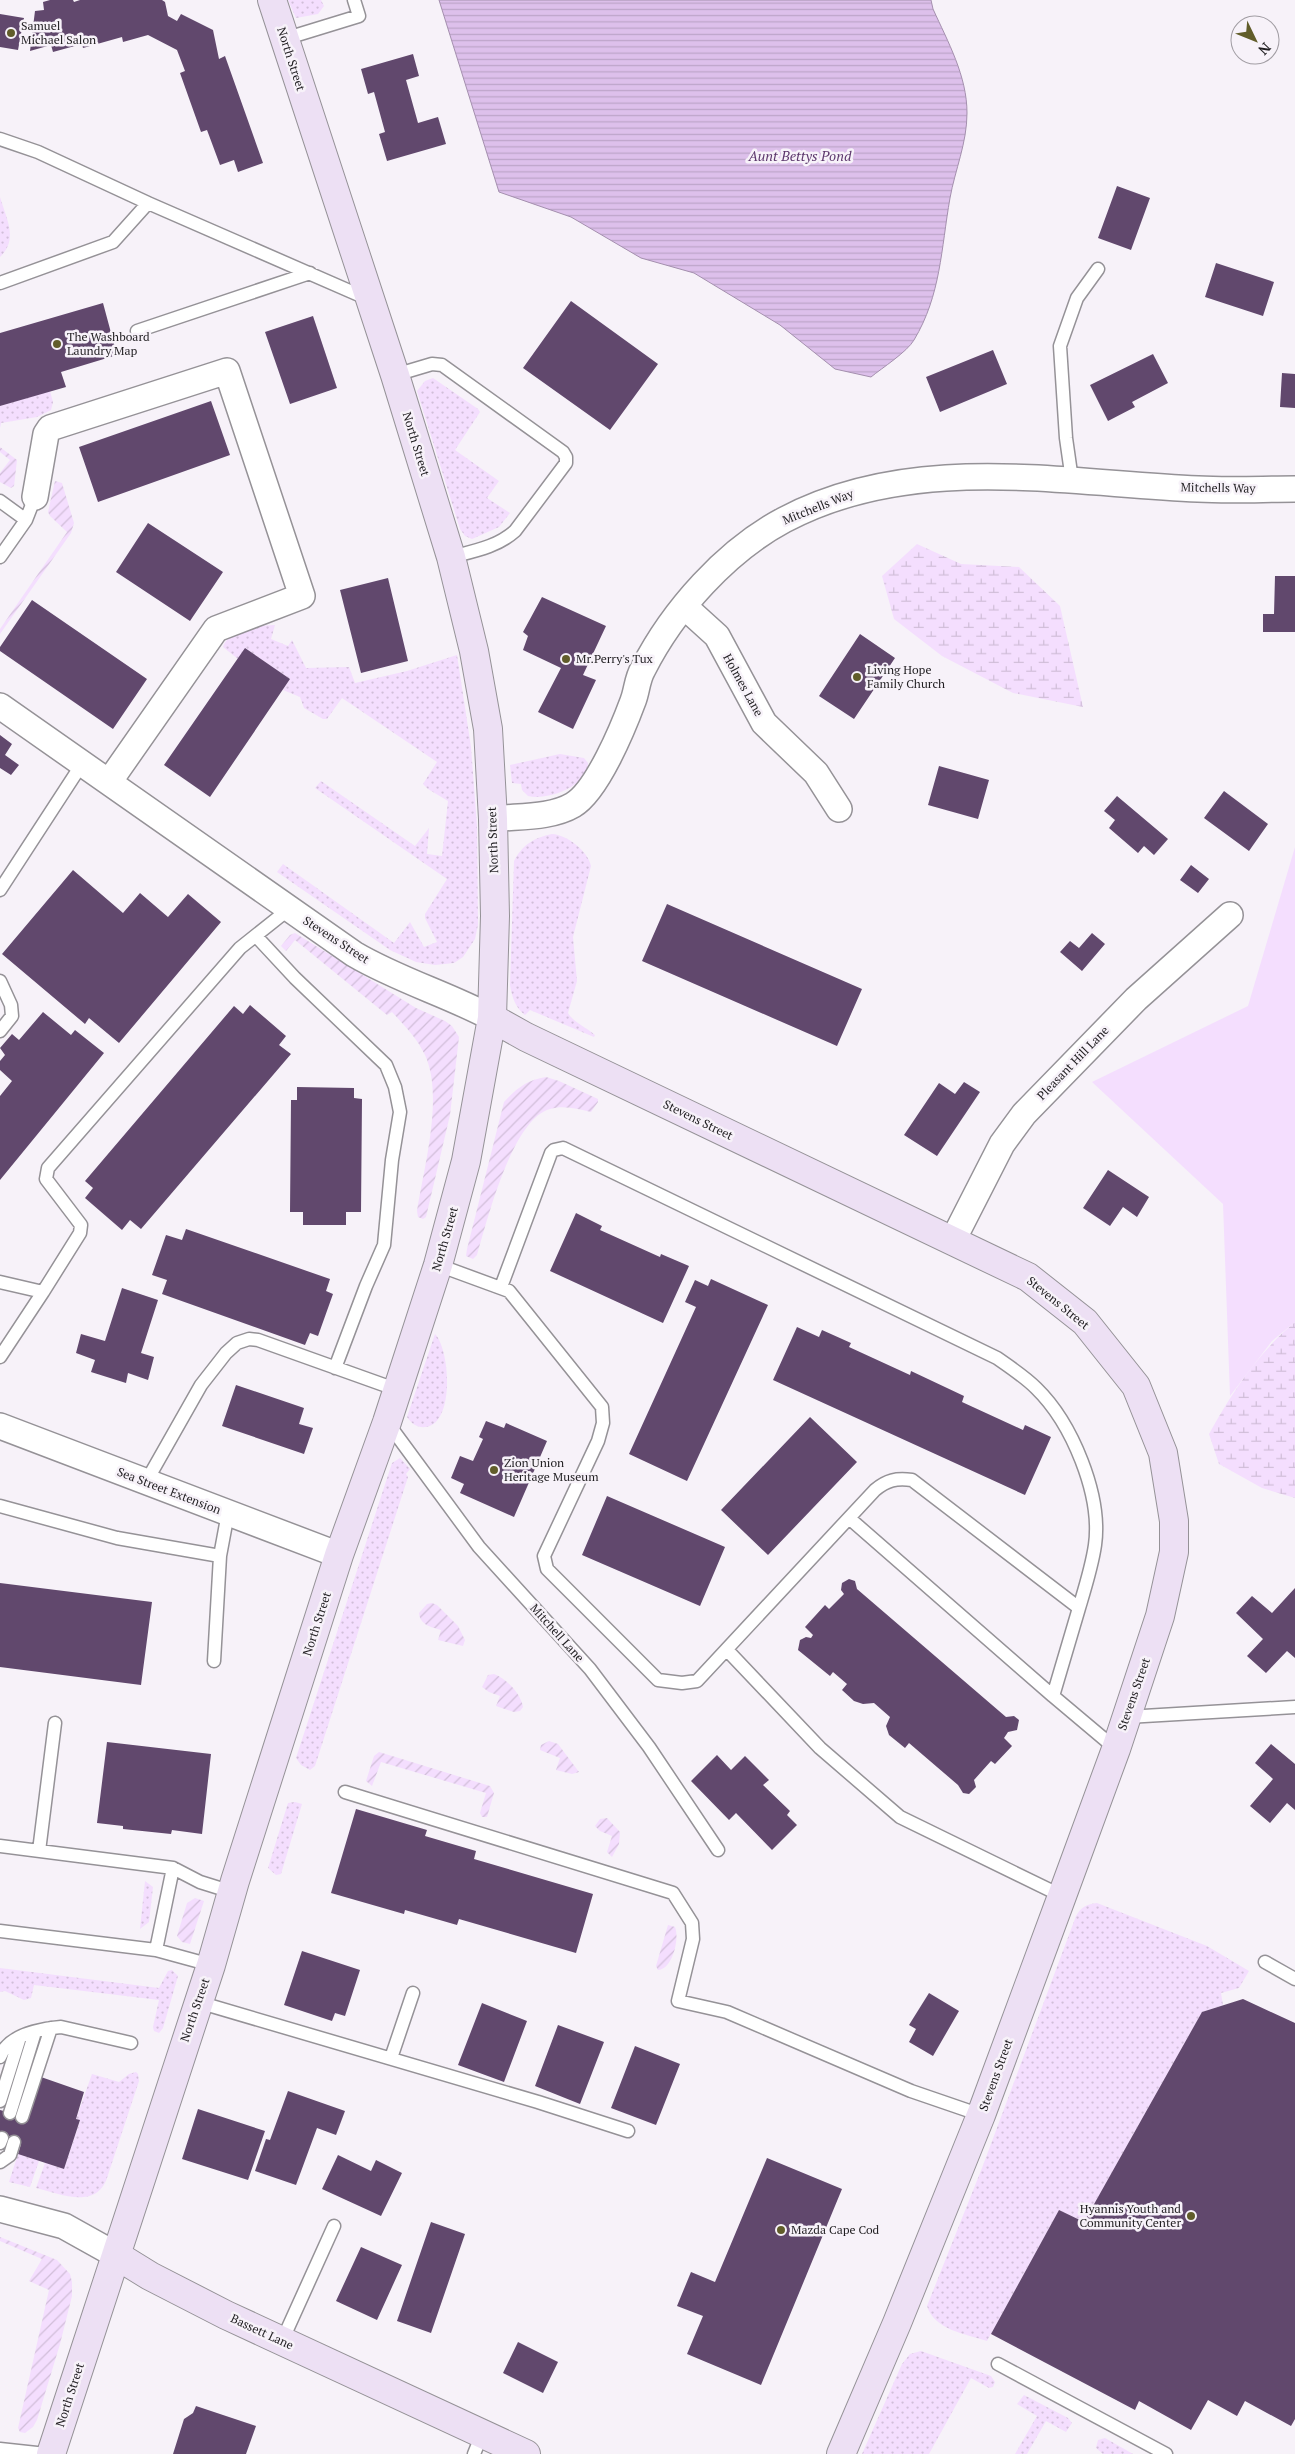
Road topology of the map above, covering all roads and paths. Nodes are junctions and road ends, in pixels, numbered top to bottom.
1 (272, 0) edge
2 (354, 0) edge
3 (284, 39) junction
4 (0, 139) edge
5 (148, 203) junction
6 (1098, 269) dead end
7 (310, 273) junction
8 (0, 283) edge
9 (370, 300) junction
10 (138, 331) dead end
11 (395, 375) junction
12 (1072, 480) junction
13 (1295, 489) edge
14 (35, 497) joint
15 (0, 501) edge
16 (26, 520) junction
17 (0, 558) edge
18 (451, 558) junction
19 (685, 607) junction
20 (0, 706) edge
21 (82, 764) junction
22 (109, 782) junction
23 (839, 809) dead end
24 (493, 819) junction
25 (5, 869) edge
26 (0, 890) edge
27 (289, 909) junction
28 (1230, 916) dead end
29 (256, 936) junction
30 (0, 981) edge
31 (492, 1018) junction
32 (0, 1031) edge
33 (953, 1240) junction
34 (438, 1265) junction
35 (0, 1282) edge
36 (501, 1286) junction
37 (43, 1292) junction
38 (0, 1357) edge
39 (336, 1368) junction
40 (398, 1390) junction
41 (387, 1422) junction
42 (0, 1426) edge
43 (146, 1482) junction
44 (0, 1506) edge
45 (228, 1513) junction
46 (849, 1518) junction
47 (339, 1555) junction
48 (220, 1556) junction
49 (1079, 1608) junction
50 (726, 1650) junction
51 (214, 1661) dead end
52 (1053, 1696) junction
53 (1295, 1707) edge
54 (1127, 1717) junction
55 (55, 1723) dead end
56 (1116, 1748) junction
57 (345, 1792) dead end
58 (0, 1846) edge
59 (718, 1850) dead end
60 (39, 1851) junction
61 (173, 1868) junction
62 (232, 1892) junction
63 (1062, 1896) junction
64 (0, 1931) edge
65 (156, 1950) junction
66 (1266, 1962) dead end
67 (211, 1965) junction
68 (1295, 1979) edge
69 (413, 1993) dead end
70 (198, 2002) junction
71 (51, 2028) junction
72 (35, 2032) junction
73 (20, 2037) junction
74 (131, 2043) dead end
75 (0, 2057) edge
76 (391, 2058) junction
77 (0, 2100) edge
78 (10, 2113) dead end
79 (981, 2115) junction
80 (22, 2117) dead end
81 (628, 2131) dead end
82 (5, 2141) edge
83 (0, 2162) edge
84 (0, 2208) edge
85 (334, 2226) dead end
86 (116, 2255) junction
87 (282, 2341) junction
88 (998, 2364) dead end
89 (478, 2444) edge
90 (0, 2449) edge
91 (46, 2454) edge
92 (51, 2454) edge
93 (526, 2454) edge
94 (841, 2454) edge
95 (1166, 2454) edge

1 - 3 street, North Street
2 - 3 lane
3 - 9 street, North Street
4 - 5 lane
5 - 7 lane
5 - 8 lane
6 - 12 lane
7 - 9 lane
7 - 10 lane
9 - 11 street, North Street
11 - 18 street, North Street
11 - 18 lane
12 - 13 street, Mitchells Way
12 - 19 street, Mitchells Way
14 - 16 lane
14 - 22 street
15 - 16 lane
16 - 17 lane
18 - 24 street, North Street
19 - 23 street, Holmes Lane
19 - 24 street, Mitchells Way
20 - 21 street, Stevens Street
21 - 22 street, Stevens Street
21 - 25 lane
22 - 27 street, Stevens Street
24 - 31 street, North Street
25 - 26 lane
27 - 29 lane
27 - 31 street, Stevens Street
28 - 33 street, Pleasant Hill Lane
29 - 37 lane
29 - 39 lane
30 - 32 lane
31 - 33 street, Stevens Street
31 - 34 street, North Street
33 - 54 street, Stevens Street
34 - 36 lane
34 - 40 street, North Street
35 - 37 lane
36 - 49 lane
36 - 50 lane
37 - 38 lane
39 - 40 lane
39 - 43 lane
40 - 41 street, North Street
41 - 47 street, North Street
41 - 59 lane, Mitchell Lane
42 - 43 street, Sea Street Extension
43 - 45 street, Sea Street Extension
44 - 48 lane
45 - 47 street, Sea Street Extension
45 - 48 lane
46 - 49 lane
46 - 50 lane
46 - 52 lane
47 - 62 street, North Street
48 - 51 lane
49 - 52 lane
50 - 63 lane
52 - 56 lane
53 - 54 lane
54 - 56 street, Stevens Street
55 - 60 lane
56 - 63 street, Stevens Street
57 - 79 lane
58 - 60 lane
60 - 61 lane
61 - 62 lane
61 - 65 lane
62 - 67 street, North Street
63 - 79 street, Stevens Street
64 - 65 lane
65 - 67 lane
66 - 68 lane
67 - 70 street, North Street
69 - 76 lane
70 - 76 lane
70 - 86 street, North Street
71 - 72 lane
71 - 74 lane
71 - 80 lane
72 - 73 lane
72 - 78 lane
73 - 75 lane
73 - 77 lane
76 - 81 lane
79 - 94 street, Stevens Street
82 - 83 lane
84 - 86 street, Bassett Lane
85 - 87 lane
86 - 87 street, Bassett Lane
86 - 92 street, North Street
87 - 89 street, Bassett Lane
88 - 95 lane
89 - 93 street, Bassett Lane
90 - 91 lane

